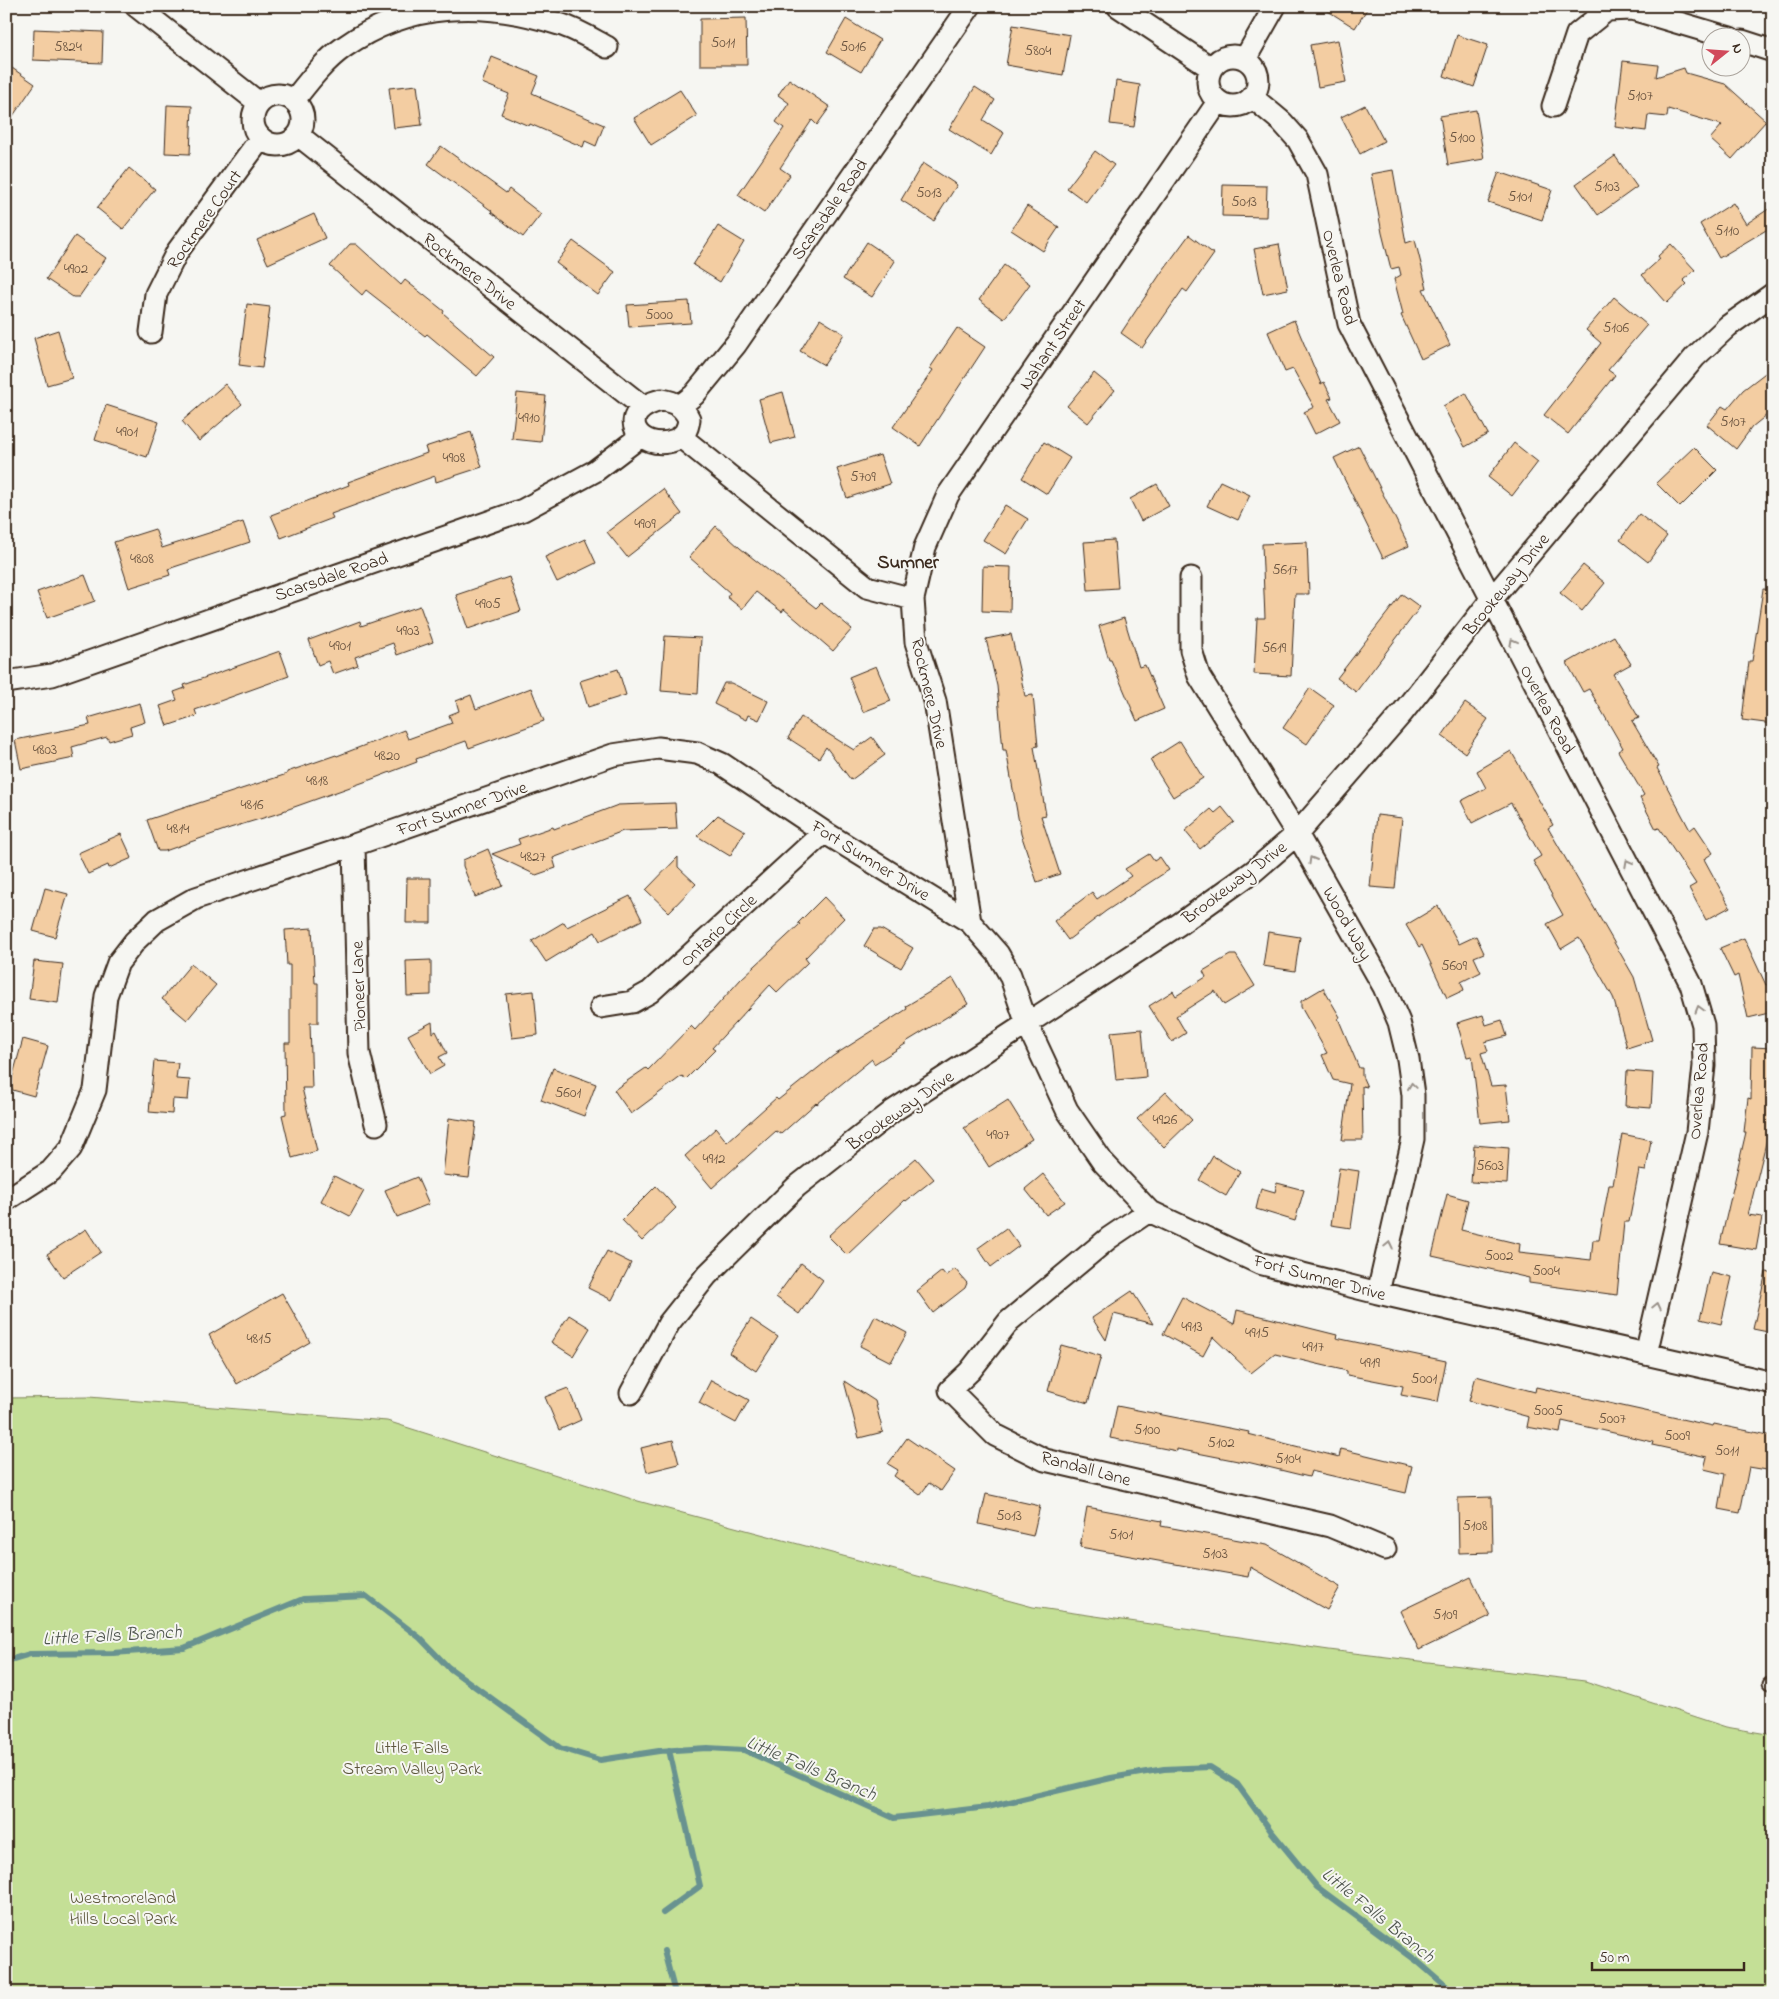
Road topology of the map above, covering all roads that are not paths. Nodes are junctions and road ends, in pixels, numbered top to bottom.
1 (136, 6) edge
2 (970, 6) edge
3 (1118, 6) edge
4 (1275, 6) edge
5 (1702, 30) edge
6 (1752, 44) edge
7 (607, 47) dead end
8 (1773, 51) edge
9 (1245, 59) junction
10 (1210, 68) junction
11 (1252, 97) junction
12 (294, 100) junction
13 (1218, 102) junction
14 (259, 103) junction
15 (1553, 106) dead end
16 (298, 135) junction
17 (261, 138) junction
18 (1773, 294) edge
19 (151, 332) dead end
20 (642, 406) junction
21 (680, 406) junction
22 (641, 436) junction
23 (681, 437) junction
24 (1191, 578) dead end
25 (913, 599) junction
26 (1492, 600) junction
27 (6, 682) edge
28 (824, 832) junction
29 (1297, 834) junction
30 (354, 845) junction
31 (970, 922) junction
32 (601, 1007) dead end
33 (1028, 1024) junction
34 (376, 1124) dead end
35 (6, 1200) edge
36 (1149, 1212) junction
37 (1378, 1293) junction
38 (1646, 1354) junction
39 (1773, 1383) edge
40 (631, 1393) dead end
41 (1385, 1550) dead end

1 - 14 street
2 - 21 street, Scarsdale Road
3 - 10 street
4 - 9 street
5 - 15 street
6 - 8 street
7 - 12 street
9 - 10 street
9 - 11 street
10 - 13 street
11 - 13 street
11 - 26 street, Overlea Road
12 - 14 street
12 - 16 street
13 - 25 street, Nahant Street
14 - 17 street
16 - 17 street
16 - 20 street, Rockmere Drive
17 - 19 street, Rockmere Court
18 - 26 street, Brookeway Drive
20 - 21 street
20 - 22 street
21 - 23 street
22 - 23 street
22 - 27 street, Scarsdale Road
23 - 25 street
24 - 29 street, Wood Way
25 - 31 street, Rockmere Drive
26 - 29 street, Brookeway Drive
38 -> 26 street, Overlea Road
28 - 30 street, Fort Sumner Drive
28 - 31 street, Fort Sumner Drive
28 - 32 street, Ontario Circle
29 - 33 street, Brookeway Drive
37 -> 29 street, Wood Way
30 - 34 street, Pioneer Lane
30 - 35 street, Fort Sumner Drive
31 - 33 street, Fort Sumner Drive
33 - 36 street, Fort Sumner Drive
33 - 40 street, Brookeway Drive
36 - 37 street, Fort Sumner Drive
36 - 41 street, Randall Lane
37 - 38 street, Fort Sumner Drive
38 - 39 street, Fort Sumner Drive

